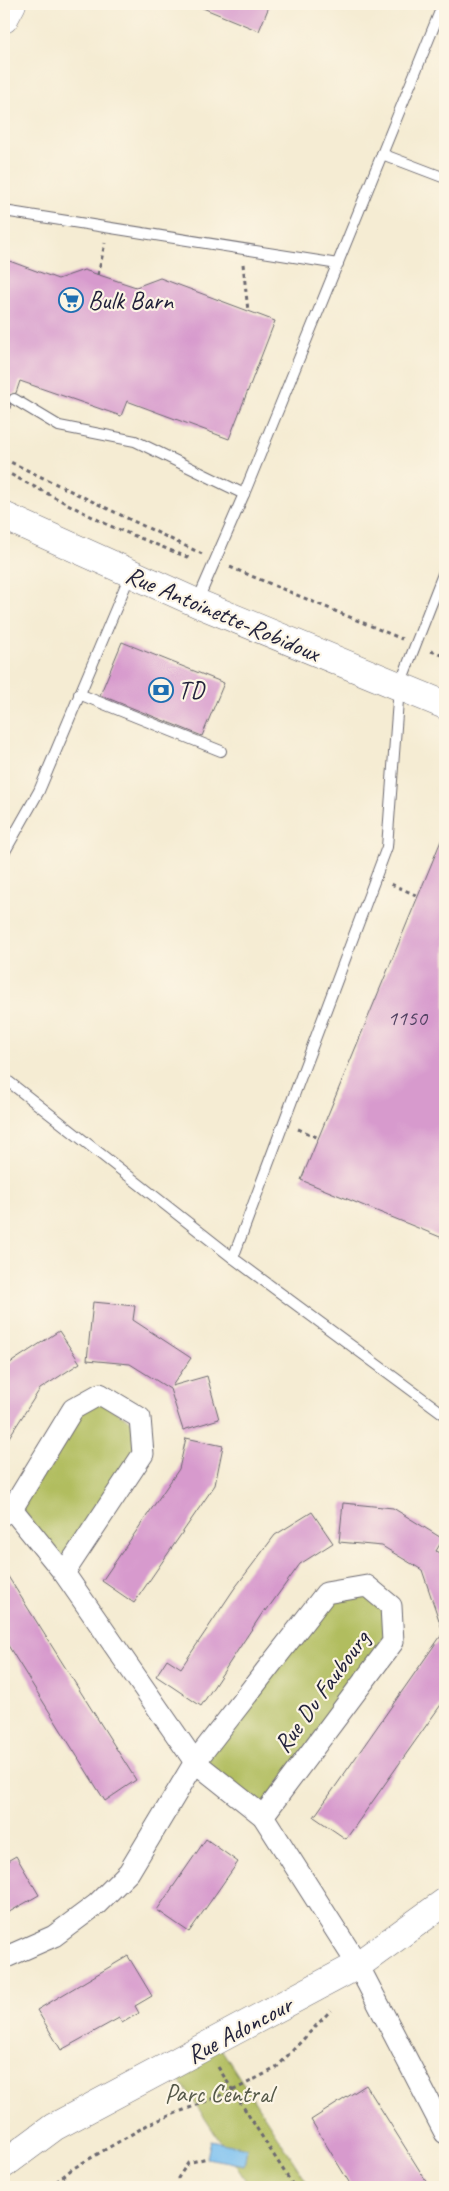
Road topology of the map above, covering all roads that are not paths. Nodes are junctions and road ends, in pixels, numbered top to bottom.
1 (12, 4) edge
2 (443, 4) edge
3 (4, 20) edge
4 (382, 154) junction
5 (445, 178) edge
6 (4, 211) edge
7 (338, 264) junction
8 (14, 399) dead end
9 (244, 494) junction
10 (4, 516) edge
11 (445, 568) edge
12 (130, 574) junction
13 (197, 603) junction
14 (399, 687) junction
15 (79, 694) junction
16 (445, 705) edge
17 (221, 751) dead end
18 (4, 853) edge
19 (4, 1078) edge
20 (233, 1258) junction
21 (445, 1415) edge
22 (8, 1512) edge
23 (64, 1573) junction
24 (195, 1762) junction
25 (263, 1816) junction
26 (445, 1902) edge
27 (4, 1958) edge
28 (358, 1965) junction
29 (445, 2133) edge
30 (4, 2164) edge

1 - 3 street
2 - 4 lane
4 - 5 lane
4 - 7 lane
6 - 7 lane
7 - 9 lane
8 - 9 lane
9 - 13 lane
10 - 12 street, Rue Antoinette-Robidoux
11 - 14 lane
12 - 13 street, Rue Antoinette-Robidoux
12 - 15 lane
13 - 14 street, Rue Antoinette-Robidoux
14 - 16 street, Rue Antoinette-Robidoux
14 - 20 lane
15 - 17 lane
15 - 18 lane
19 - 20 lane
20 - 21 lane
22 - 23 street
22 - 23 street
23 - 24 street
24 - 25 street
24 - 25 street, Rue Du Faubourg
24 - 27 street, Rue Du Faubourg
25 - 28 street
26 - 28 street, Rue Adoncour
28 - 29 street
28 - 30 street, Rue Adoncour

